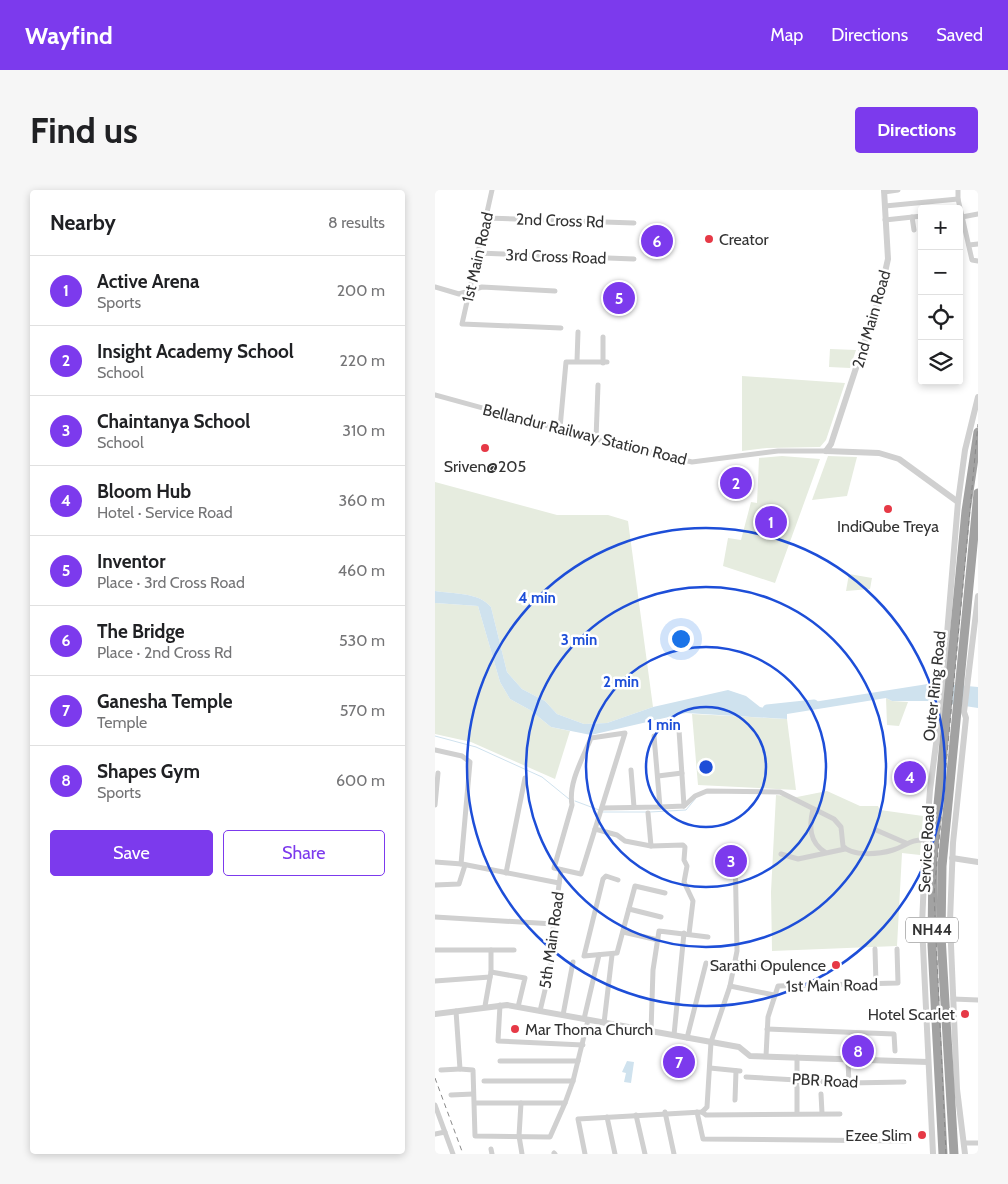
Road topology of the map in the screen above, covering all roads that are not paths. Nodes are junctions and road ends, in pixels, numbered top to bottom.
1 (492, 190) edge
2 (898, 190) edge
3 (958, 190) edge
4 (884, 191) edge
5 (958, 199) junction
6 (959, 205) edge
7 (885, 206) junction
8 (978, 214) edge
9 (918, 216) edge
10 (913, 217) junction
11 (963, 217) edge
12 (486, 218) junction
13 (885, 220) junction
14 (963, 221) edge
15 (634, 223) dead end
16 (914, 230) dead end
17 (978, 244) edge
18 (969, 246) junction
19 (478, 253) junction
20 (634, 259) dead end
21 (975, 261) edge
22 (435, 287) edge
23 (555, 291) dead end
24 (469, 292) junction
25 (561, 328) dead end
26 (578, 332) dead end
27 (603, 337) dead end
28 (577, 362) junction
29 (598, 385) dead end
30 (435, 395) edge
31 (978, 397) edge
32 (559, 428) junction
33 (978, 432) edge
34 (596, 439) junction
35 (826, 451) junction
36 (978, 493) edge
37 (958, 502) junction
38 (973, 579) edge
39 (978, 596) edge
40 (955, 681) junction
41 (944, 707) junction
42 (960, 713) junction
43 (679, 730) dead end
44 (655, 736) dead end
45 (435, 750) edge
46 (631, 770) dead end
47 (438, 773) dead end
48 (683, 773) junction
49 (658, 776) junction
50 (525, 778) dead end
51 (435, 805) edge
52 (684, 806) junction
53 (634, 807) junction
54 (660, 807) junction
55 (813, 809) junction
56 (601, 810) junction
57 (648, 813) dead end
58 (595, 829) junction
59 (876, 830) dead end
60 (926, 840) junction
61 (906, 843) junction
62 (651, 846) junction
63 (845, 849) junction
64 (735, 852) dead end
65 (825, 852) junction
66 (781, 854) dead end
67 (952, 858) junction
68 (435, 862) edge
69 (978, 862) edge
70 (463, 864) junction
71 (561, 870) junction
72 (506, 873) junction
73 (618, 880) dead end
74 (559, 884) junction
75 (435, 886) edge
76 (665, 893) dead end
77 (629, 909) junction
78 (435, 917) edge
79 (661, 917) dead end
80 (554, 924) junction
81 (623, 932) junction
82 (687, 934) junction
83 (708, 937) dead end
84 (658, 940) junction
85 (875, 949) dead end
86 (897, 949) dead end
87 (435, 950) edge
88 (491, 950) junction
89 (515, 950) dead end
90 (612, 954) junction
91 (599, 955) junction
92 (573, 962) dead end
93 (736, 962) junction
94 (707, 963) dead end
95 (765, 968) dead end
96 (491, 975) junction
97 (435, 981) edge
98 (876, 984) junction
99 (729, 986) junction
100 (775, 995) junction
101 (953, 999) junction
102 (978, 1000) edge
103 (500, 1005) junction
104 (485, 1006) junction
105 (518, 1007) junction
106 (456, 1011) junction
107 (540, 1011) junction
108 (435, 1014) edge
109 (563, 1015) junction
110 (586, 1019) junction
111 (604, 1022) junction
112 (767, 1029) junction
113 (651, 1031) junction
114 (673, 1035) junction
115 (687, 1038) junction
116 (711, 1042) junction
117 (583, 1045) junction
118 (895, 1051) dead end
119 (766, 1056) junction
120 (797, 1057) junction
121 (500, 1061) dead end
122 (578, 1061) junction
123 (849, 1061) junction
124 (928, 1062) junction
125 (710, 1068) junction
126 (460, 1069) junction
127 (441, 1070) dead end
128 (746, 1077) dead end
129 (797, 1079) junction
130 (484, 1081) dead end
131 (573, 1081) junction
132 (849, 1082) junction
133 (904, 1082) dead end
134 (473, 1094) junction
135 (821, 1094) dead end
136 (451, 1095) dead end
137 (735, 1100) dead end
138 (474, 1103) junction
139 (521, 1103) junction
140 (565, 1103) junction
141 (436, 1109) edge
142 (665, 1112) junction
143 (700, 1112) junction
144 (797, 1113) junction
145 (822, 1114) junction
146 (840, 1114) dead end
147 (636, 1115) junction
148 (607, 1117) junction
149 (445, 1132) junction
150 (435, 1134) edge
151 (519, 1136) junction
152 (906, 1141) dead end
153 (964, 1143) junction
154 (978, 1144) edge
155 (453, 1154) edge
156 (522, 1154) edge
157 (585, 1154) edge
158 (615, 1154) edge
159 (645, 1154) edge
160 (674, 1154) edge
161 (933, 1154) edge
162 (943, 1154) edge
163 (955, 1154) edge
164 (965, 1154) edge

1 - 12 street, 1st Main Road
2 - 4 street
3 - 5 street
4 - 7 street, 2nd Main Road
5 - 6 street
5 - 7 street
7 - 13 street, 2nd Main Road
8 - 11 street
9 - 10 street
10 - 13 street
10 - 16 street
12 - 15 street, 2nd Cross Rd
12 - 19 street, 1st Main Road
13 - 35 street, 2nd Main Road
14 - 18 street
17 - 18 street
18 - 21 street
19 - 20 street, 3rd Cross Road
19 - 24 street, 1st Main Road
22 - 24 street
23 - 24 street
24 - 25 street, 1st Main Road
26 - 28 street
27 - 28 street
28 - 32 street
29 - 34 street
30 - 32 street, Bellandur Railway Station Road
31 - 37 street
32 - 34 street, Bellandur Railway Station Road
33 - 40 highway, Outer Ring Road / NH44
34 - 35 street, Bellandur Railway Station Road
35 - 37 street
36 - 38 highway, Outer Ring Road / NH44
37 - 40 street
38 - 40 highway, Outer Ring Road / NH44
39 - 40 street
40 - 41 highway, Outer Ring Road / NH44
40 - 42 highway, Outer Ring Road / NH44
41 - 60 street, Service Road
41 - 162 highway, Outer Ring Road / NH44
42 - 67 street, Service Road
42 - 163 highway, Outer Ring Road / NH44
43 - 48 street
44 - 49 street
45 - 70 street
46 - 53 street
47 - 51 street
48 - 49 street
48 - 52 street
49 - 54 street
50 - 72 street
52 - 54 street
52 - 55 street
53 - 54 street
53 - 56 street
55 - 63 street
55 - 65 street
56 - 58 street
56 - 71 street, 5th Main Road
57 - 62 street
58 - 62 street
58 - 71 street
59 - 61 street
60 - 61 street
60 - 124 street, Service Road
61 - 63 street
62 - 82 street
63 - 65 street
64 - 93 street
65 - 66 street
67 - 69 street
67 - 101 street, Service Road
68 - 70 street
70 - 72 street
70 - 75 street
71 - 74 street, 5th Main Road
72 - 74 street
73 - 91 street
74 - 80 street, 5th Main Road
76 - 77 street
77 - 79 street
77 - 81 street
78 - 80 street
80 - 107 street, 5th Main Road
81 - 84 street
81 - 90 street
82 - 83 street
82 - 84 street
82 - 114 street
84 - 113 street
85 - 98 street
86 - 98 street, 1st Main Road
87 - 88 street
88 - 89 street
88 - 96 street
90 - 91 street
90 - 111 street
91 - 110 street
92 - 109 street
93 - 95 street
93 - 99 street
94 - 115 street
96 - 97 street
96 - 104 street
96 - 105 street
98 - 100 street, 1st Main Road
99 - 100 street
99 - 116 street
100 - 112 street, 1st Main Road
101 - 102 street
101 - 153 street, Service Road
103 - 104 street
103 - 105 street
103 - 117 street
104 - 106 street
105 - 107 street
106 - 108 street
106 - 126 street
107 - 109 street
109 - 110 street
110 - 111 street
110 - 117 street
111 - 113 street
112 - 118 street
112 - 119 street, 1st Main Road
113 - 114 street
114 - 115 street
115 - 116 street
116 - 119 street
116 - 125 street
117 - 122 street
119 - 120 street
120 - 123 street
120 - 129 street
121 - 122 street
122 - 131 street
123 - 124 street
123 - 132 street
124 - 161 street, Service Road
125 - 137 street
125 - 143 street
126 - 127 street
126 - 134 street
128 - 129 street, PBR Road
129 - 132 street, PBR Road
129 - 144 street
130 - 131 street
131 - 140 street
132 - 133 street, PBR Road
134 - 136 street
134 - 138 street
135 - 145 street
138 - 139 street
138 - 151 street
139 - 140 street
139 - 151 street
140 - 151 street
141 - 149 street
142 - 143 street
142 - 147 street
142 - 160 street
143 - 144 street
143 - 152 street
144 - 145 street
145 - 146 street
147 - 148 street
147 - 159 street
148 - 157 street
148 - 158 street
149 - 150 street
149 - 155 street
151 - 156 street
153 - 154 street
153 - 164 street, Service Road

